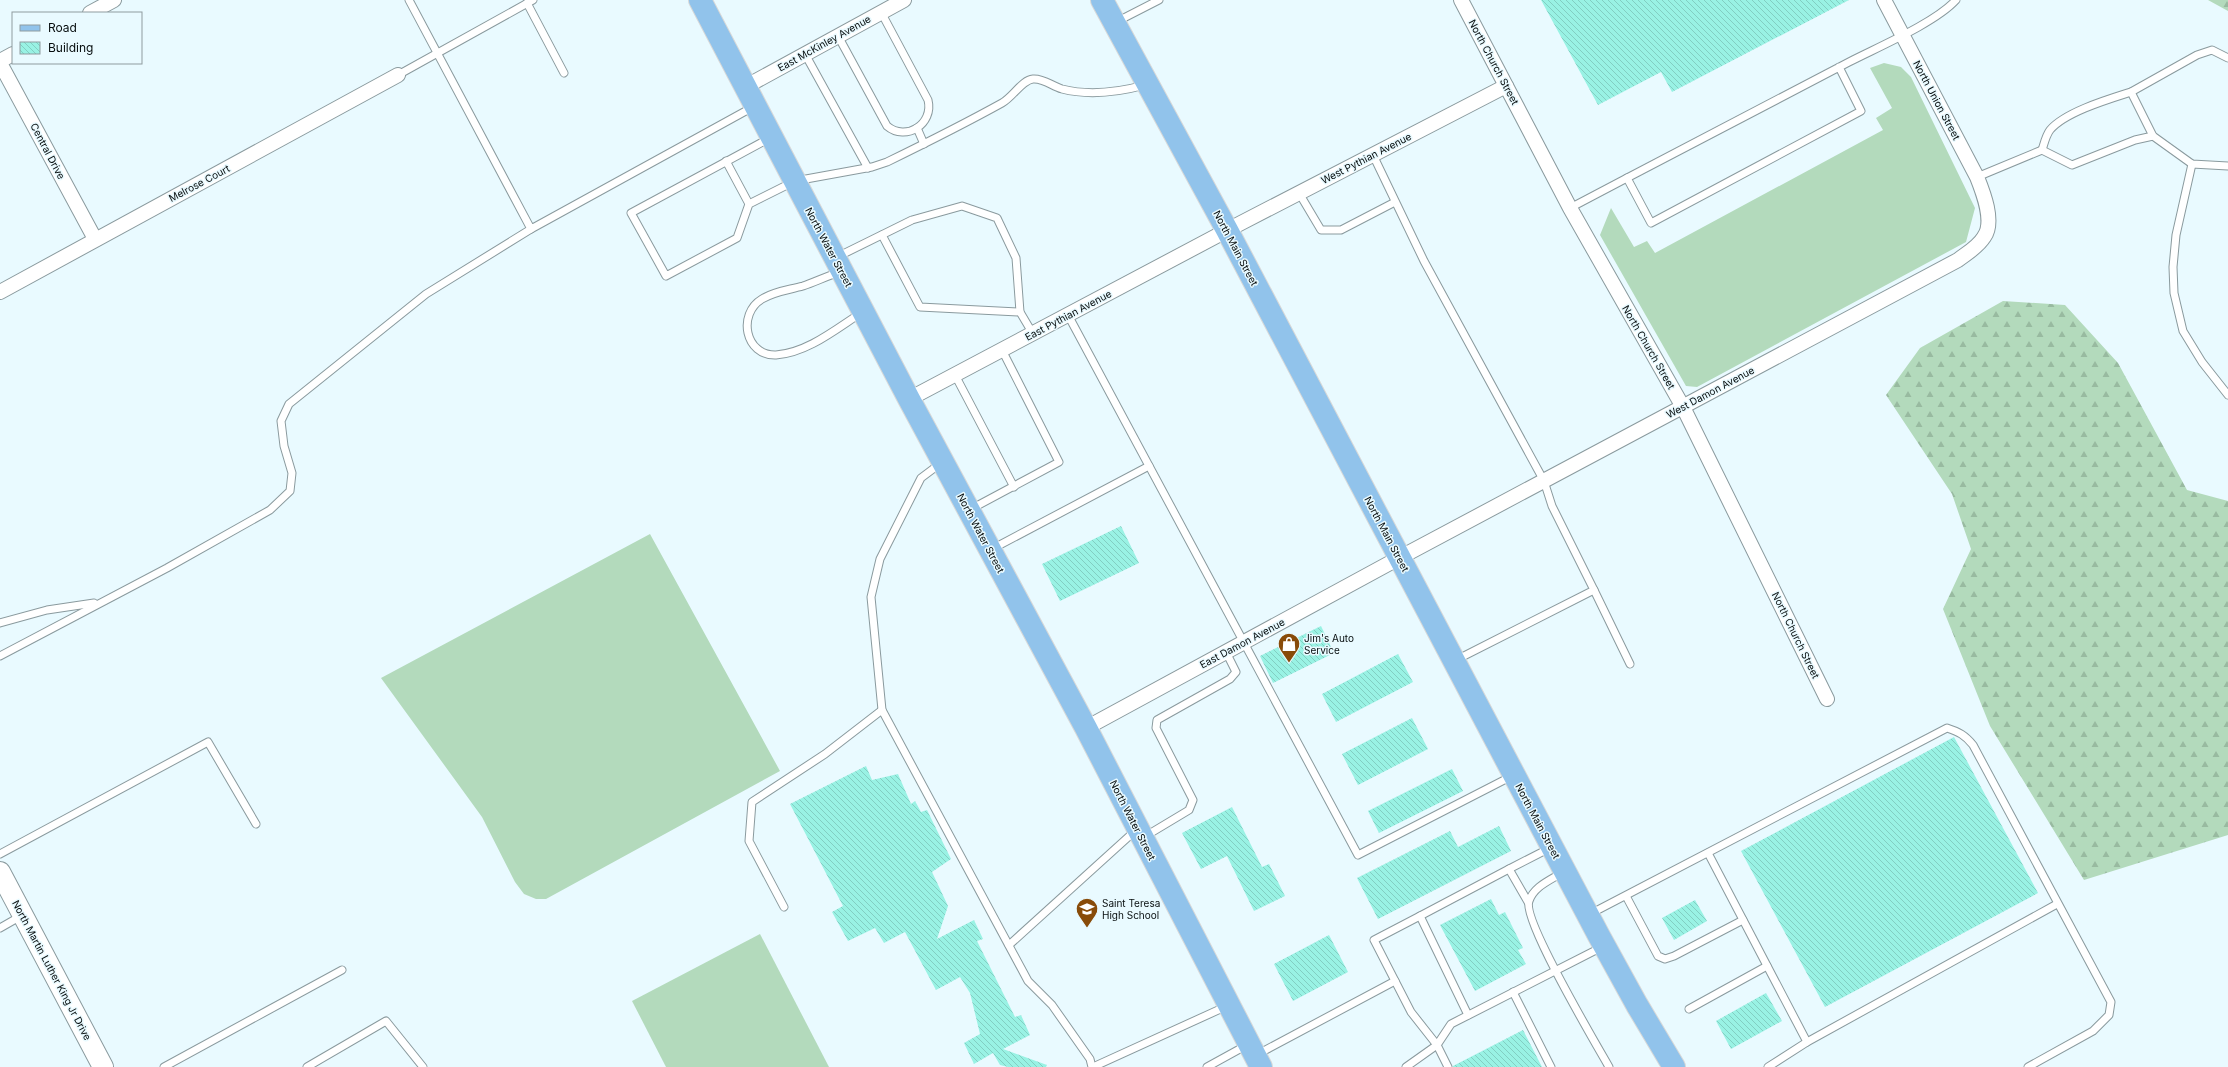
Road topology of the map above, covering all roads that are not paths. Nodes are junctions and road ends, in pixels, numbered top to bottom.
1 (114, 0) edge
2 (409, 0) edge
3 (700, 0) edge
4 (904, 0) edge
5 (1102, 0) edge
6 (1159, 0) edge
7 (1461, 0) edge
8 (1884, 0) edge
9 (1956, 0) edge
10 (530, 2) edge
11 (92, 12) edge
12 (881, 12) junction
13 (1114, 23) junction
14 (1902, 35) junction
15 (838, 36) junction
16 (436, 54) junction
17 (805, 54) junction
18 (12, 55) edge
19 (2228, 58) edge
20 (0, 62) edge
21 (1839, 67) junction
22 (564, 73) dead end
23 (398, 75) joint
24 (1148, 84) junction
25 (1506, 86) junction
26 (745, 87) junction
27 (2131, 92) junction
28 (755, 106) junction
29 (916, 128) junction
30 (2153, 136) junction
31 (772, 137) junction
32 (924, 144) junction
33 (2042, 150) junction
34 (1373, 154) junction
35 (726, 162) junction
36 (2192, 164) junction
37 (2228, 166) edge
38 (868, 168) junction
39 (1977, 177) junction
40 (1627, 178) junction
41 (794, 181) junction
42 (1300, 193) junction
43 (1395, 202) junction
44 (1987, 202) joint
45 (749, 204) junction
46 (1570, 208) junction
47 (531, 228) junction
48 (1227, 230) junction
49 (882, 235) junction
50 (95, 239) junction
51 (838, 265) junction
52 (0, 292) edge
53 (863, 312) junction
54 (1020, 312) junction
55 (1068, 315) junction
56 (1033, 334) junction
57 (1002, 350) junction
58 (955, 375) junction
59 (2228, 394) edge
60 (909, 400) junction
61 (1684, 406) junction
62 (943, 462) junction
63 (1149, 466) junction
64 (1544, 481) junction
65 (1014, 487) junction
66 (969, 511) junction
67 (990, 550) junction
68 (1399, 558) junction
69 (1594, 590) junction
70 (101, 602) junction
71 (0, 623) edge
72 (1243, 642) junction
73 (1226, 652) junction
74 (0, 656) edge
75 (1454, 661) junction
76 (1630, 664) dead end
77 (1827, 699) dead end
78 (882, 710) junction
79 (1086, 728) junction
80 (1514, 775) junction
81 (256, 824) dead end
82 (1140, 833) junction
83 (1552, 846) junction
84 (1708, 853) junction
85 (0, 854) edge
86 (1509, 869) junction
87 (1565, 871) junction
88 (0, 872) edge
89 (1626, 896) junction
90 (1528, 902) junction
91 (2057, 904) junction
92 (784, 907) dead end
93 (22, 914) junction
94 (1420, 916) junction
95 (1588, 916) junction
96 (1743, 920) junction
97 (0, 928) edge
98 (1010, 944) junction
99 (1604, 946) junction
100 (1767, 966) junction
101 (342, 970) dead end
102 (1556, 970) junction
103 (1395, 981) junction
104 (1513, 992) junction
105 (1229, 1005) junction
106 (1689, 1009) dead end
107 (1468, 1015) junction
108 (1807, 1042) junction
109 (1436, 1045) junction
110 (1255, 1056) edge
111 (103, 1067) edge
112 (164, 1067) edge
113 (307, 1067) edge
114 (422, 1067) edge
115 (1092, 1067) edge
116 (1207, 1067) edge
117 (1406, 1067) edge
118 (1448, 1067) edge
119 (1551, 1067) edge
120 (1609, 1067) edge
121 (1674, 1067) edge
122 (1768, 1067) edge
123 (2028, 1067) edge

1 - 11 street
2 - 16 lane
3 - 26 main road, North Water Street
4 - 12 street, East McKinley Avenue
5 - 13 main road, North Main Street
6 - 13 lane
7 - 25 street, North Church Street
8 - 14 street, North Union Street
9 - 14 lane
10 - 16 lane
10 - 22 lane
12 - 15 street, East McKinley Avenue
12 - 29 lane
13 - 24 main road, North Main Street
14 - 21 lane
14 - 39 street, North Union Street
15 - 17 street, East McKinley Avenue
15 - 29 lane
16 - 23 lane
16 - 47 lane
17 - 26 street, East McKinley Avenue
17 - 38 lane
18 - 20 street
19 - 27 lane
20 - 50 street, Central Drive
21 - 40 lane
21 - 40 lane
23 - 50 street, Melrose Court
24 - 32 lane
24 - 48 main road, North Main Street
25 - 34 street, West Pythian Avenue
25 - 46 street, North Church Street
26 - 28 main road, North Water Street
27 - 30 lane
27 - 33 lane
28 - 31 main road, North Water Street
28 - 47 lane
29 - 32 lane
30 - 33 lane
30 - 36 lane
31 - 35 lane
31 - 41 main road, North Water Street
32 - 38 lane
33 - 39 lane
34 - 42 street, West Pythian Avenue
34 - 43 lane
35 - 45 lane
35 - 45 lane
36 - 37 lane
36 - 59 lane
38 - 41 lane
39 - 44 street, North Union Street
40 - 46 lane
41 - 45 lane
41 - 51 main road, North Water Street
42 - 43 lane
42 - 48 street, West Pythian Avenue
43 - 64 lane
44 - 61 street, West Damon Avenue
46 - 61 street, North Church Street
47 - 70 lane
48 - 55 street, East Pythian Avenue
48 - 68 main road, North Main Street
49 - 51 lane
49 - 54 lane
49 - 54 lane
50 - 52 street, Melrose Court
51 - 53 main road, North Water Street
51 - 53 lane
53 - 60 main road, North Water Street
54 - 56 lane
55 - 56 street, East Pythian Avenue
55 - 63 lane
56 - 57 street, East Pythian Avenue
57 - 58 street, East Pythian Avenue
57 - 65 lane
58 - 60 street, East Pythian Avenue
58 - 65 lane
60 - 62 main road, North Water Street
61 - 64 street, West Damon Avenue
61 - 77 street, North Church Street
62 - 66 main road, North Water Street
62 - 78 lane
63 - 67 lane
63 - 72 lane
64 - 68 street, West Damon Avenue
64 - 69 lane
65 - 66 lane
66 - 67 main road, North Water Street
67 - 79 main road, North Water Street
68 - 72 street, East Damon Avenue
68 - 75 main road, North Main Street
69 - 75 lane
69 - 76 lane
70 - 71 lane
70 - 74 lane
72 - 73 street, East Damon Avenue
72 - 80 lane
73 - 79 street, East Damon Avenue
73 - 82 lane
75 - 80 main road, North Main Street
78 - 92 lane
78 - 98 lane
79 - 82 main road, North Water Street
80 - 83 main road, North Main Street
81 - 85 lane
82 - 98 lane
82 - 105 main road, North Water Street
83 - 86 lane
83 - 87 main road, North Main Street
84 - 89 lane
84 - 91 lane
84 - 96 lane
86 - 90 lane
86 - 94 lane
87 - 90 lane
87 - 95 main road, North Main Street
88 - 93 street, North Martin Luther King Jr Drive
89 - 95 lane
89 - 96 lane
90 - 102 lane
91 - 108 lane
91 - 123 lane
93 - 97 lane
93 - 111 street, North Martin Luther King Jr Drive
94 - 103 lane
94 - 107 lane
95 - 99 main road, North Main Street
96 - 100 lane
98 - 115 lane
99 - 102 lane
99 - 121 main road, North Main Street
100 - 106 lane
100 - 108 lane
101 - 112 lane
102 - 104 lane
102 - 120 lane
103 - 109 lane
103 - 110 lane
104 - 107 lane
104 - 119 lane
105 - 110 main road, North Water Street
105 - 115 lane
107 - 109 lane
108 - 122 lane
109 - 117 lane
109 - 118 lane
110 - 116 lane
113 - 114 lane

